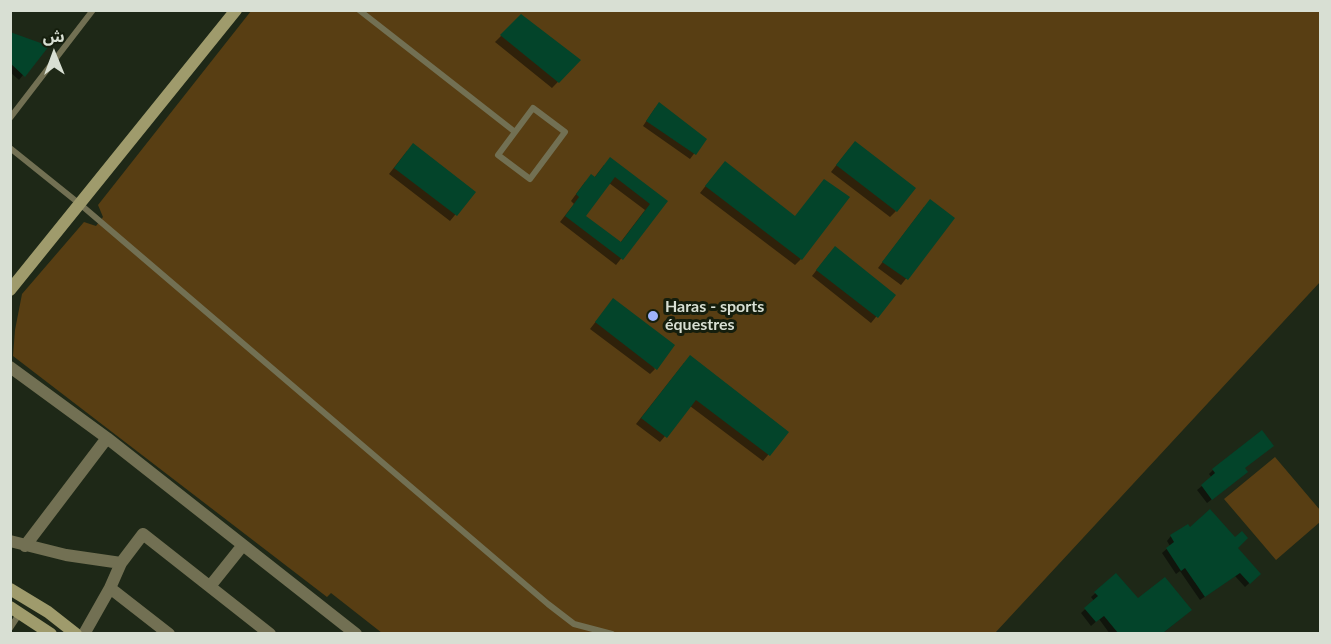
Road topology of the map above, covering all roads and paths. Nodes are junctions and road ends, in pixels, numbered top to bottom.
1 (93, 10) edge
2 (236, 10) edge
3 (358, 10) edge
4 (10, 118) edge
5 (515, 132) junction
6 (10, 148) edge
7 (81, 205) junction
8 (10, 290) edge
9 (10, 367) edge
10 (107, 438) junction
11 (10, 541) edge
12 (243, 545) junction
13 (26, 546) junction
14 (121, 563) junction
15 (211, 585) junction
16 (110, 588) junction
17 (10, 589) edge
18 (15, 610) edge
19 (10, 628) edge
20 (51, 633) edge
21 (76, 633) edge
22 (84, 633) edge
23 (169, 633) edge
24 (270, 633) edge
25 (356, 633) edge
26 (612, 633) edge

1 - 4 lane
2 - 7 main road
3 - 5 lane
5 - 5 lane
6 - 7 lane
7 - 8 main road
7 - 26 lane
9 - 10 street
10 - 12 street
10 - 13 street
11 - 13 street
12 - 15 street
12 - 25 street
13 - 14 street
14 - 15 street
14 - 16 street
15 - 24 street
16 - 22 street
16 - 23 street
17 - 21 main road
18 - 19 lane
18 - 20 main road

